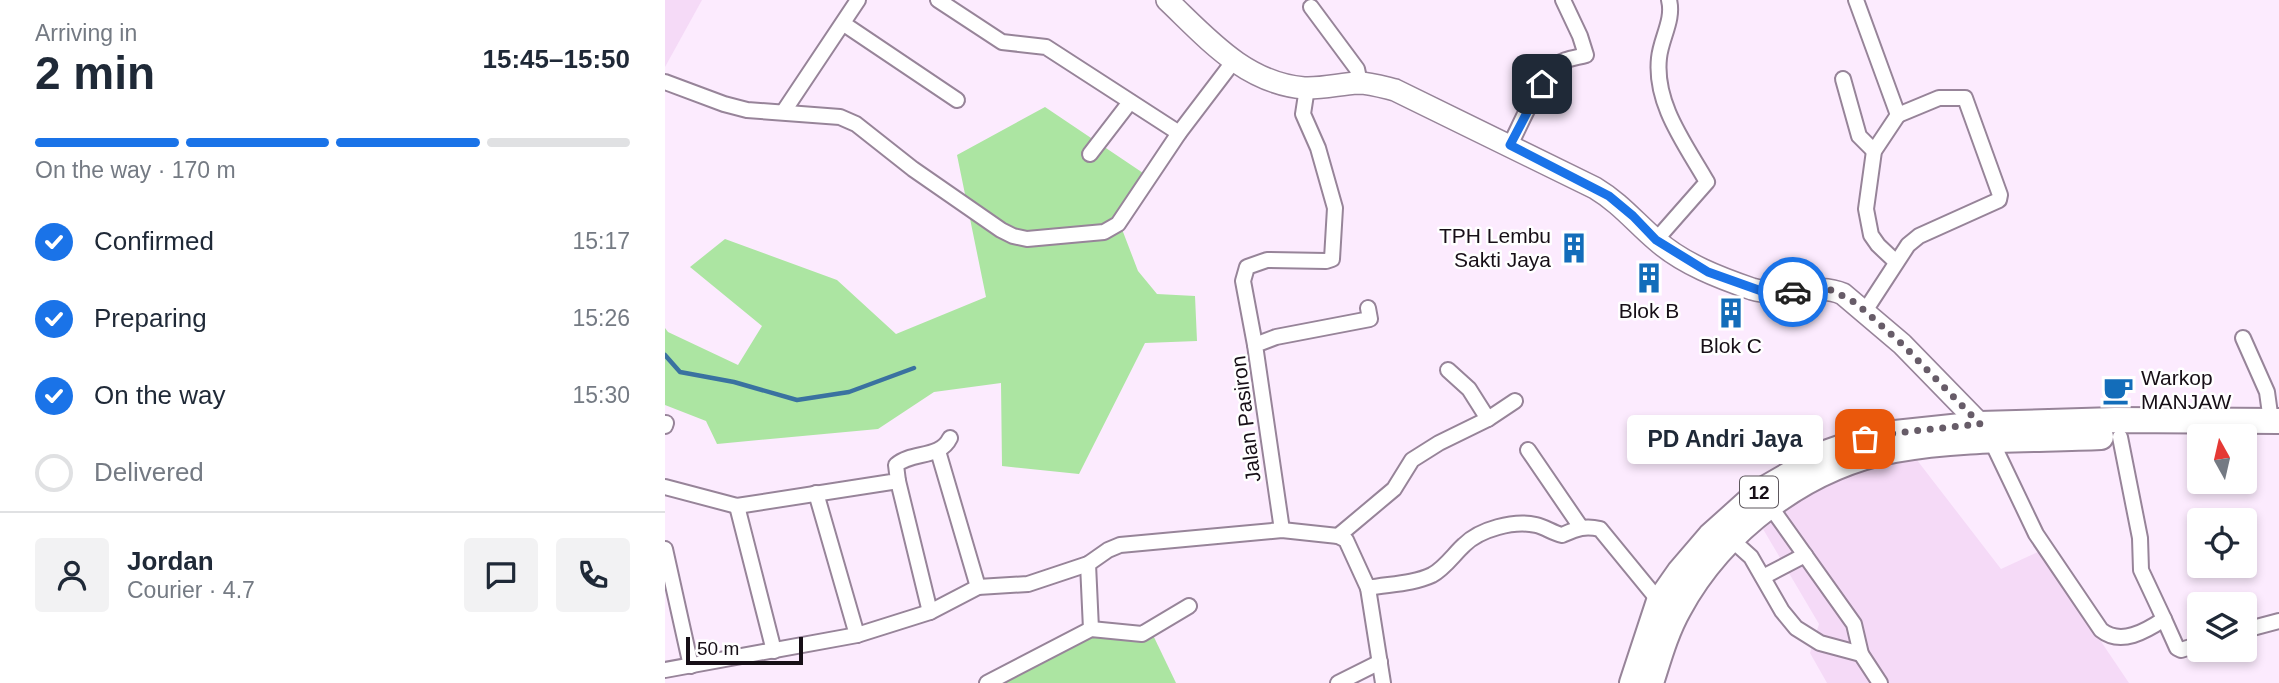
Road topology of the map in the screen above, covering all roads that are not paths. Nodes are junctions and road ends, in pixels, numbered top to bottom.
1 (858, 0) edge
2 (938, 0) edge
3 (1167, 0) edge
4 (1563, 0) edge
5 (1669, 0) edge
6 (1856, 0) edge
7 (1311, 6) dead end
8 (844, 24) junction
9 (1233, 62) junction
10 (1843, 79) dead end
11 (665, 82) edge
12 (1360, 83) junction
13 (1307, 88) junction
14 (957, 100) dead end
15 (1130, 102) junction
16 (784, 111) junction
17 (1898, 115) junction
18 (1179, 133) junction
19 (1510, 145) junction
20 (1874, 151) junction
21 (1090, 154) dead end
22 (1656, 240) junction
23 (1896, 262) junction
24 (1368, 308) dead end
25 (1865, 311) junction
26 (2243, 338) dead end
27 (1255, 345) junction
28 (1448, 369) dead end
29 (1515, 401) dead end
30 (1488, 419) junction
31 (2276, 426) edge
32 (2257, 430) edge
33 (1986, 433) junction
34 (2187, 436) edge
35 (2120, 437) junction
36 (950, 438) dead end
37 (1528, 450) dead end
38 (938, 451) junction
39 (898, 481) junction
40 (665, 487) edge
41 (815, 494) junction
42 (737, 506) junction
43 (1770, 506) junction
44 (1580, 526) junction
45 (1282, 530) junction
46 (1338, 536) junction
47 (1731, 539) junction
48 (665, 549) edge
49 (1805, 555) junction
50 (1088, 564) junction
51 (1763, 577) junction
52 (978, 587) junction
53 (1368, 588) junction
54 (1659, 601) junction
55 (1189, 606) dead end
56 (930, 612) junction
57 (2164, 619) junction
58 (2279, 621) edge
59 (2257, 627) edge
60 (1091, 629) junction
61 (857, 635) junction
62 (2187, 648) edge
63 (774, 651) junction
64 (1861, 654) junction
65 (1380, 662) junction
66 (691, 666) junction
67 (665, 670) edge
68 (987, 683) edge
69 (1338, 683) edge
70 (1383, 683) edge
71 (1632, 683) edge
72 (1651, 683) edge
73 (1880, 683) edge

1 - 8 street
2 - 15 street
3 - 9 main road
4 - 19 street
5 - 22 street
6 - 17 street
7 - 12 street
8 - 14 street
8 - 16 street
9 - 13 main road
9 - 18 street
10 - 20 street
11 - 16 street
12 - 13 main road
12 - 19 main road
13 - 27 street
15 - 18 street
15 - 21 street
16 - 18 street
17 - 20 street
17 - 23 street
19 - 22 main road
20 - 23 street
22 - 25 main road
23 - 25 street
24 - 27 street, Jalan Pasiron
25 - 33 main road
26 - 31 street
27 - 45 street, Jalan Pasiron
28 - 30 street
29 - 30 street
30 - 46 street
31 - 32 highway
31 - 33 highway, 12
33 - 35 highway, 12
33 - 43 highway, 12
33 - 54 highway, 12
33 - 57 street
34 - 35 highway, 12
35 - 57 street
36 - 38 street
37 - 44 street
38 - 39 street
38 - 52 street
39 - 41 street
39 - 56 street
40 - 42 street
41 - 42 street
41 - 61 street
42 - 63 street
43 - 47 highway, 12
43 - 49 street
44 - 53 street
44 - 54 street
45 - 46 street
45 - 50 street
46 - 53 street
47 - 51 street
47 - 72 highway, 12
48 - 66 street
49 - 51 street
49 - 64 street
50 - 52 street
50 - 60 street
51 - 64 street
52 - 56 street
53 - 65 street
54 - 71 highway, 12
55 - 60 street
56 - 61 street
57 - 62 street
58 - 59 street
60 - 68 street
61 - 63 street
63 - 66 street
64 - 73 street
65 - 69 street
65 - 70 street
66 - 67 street

